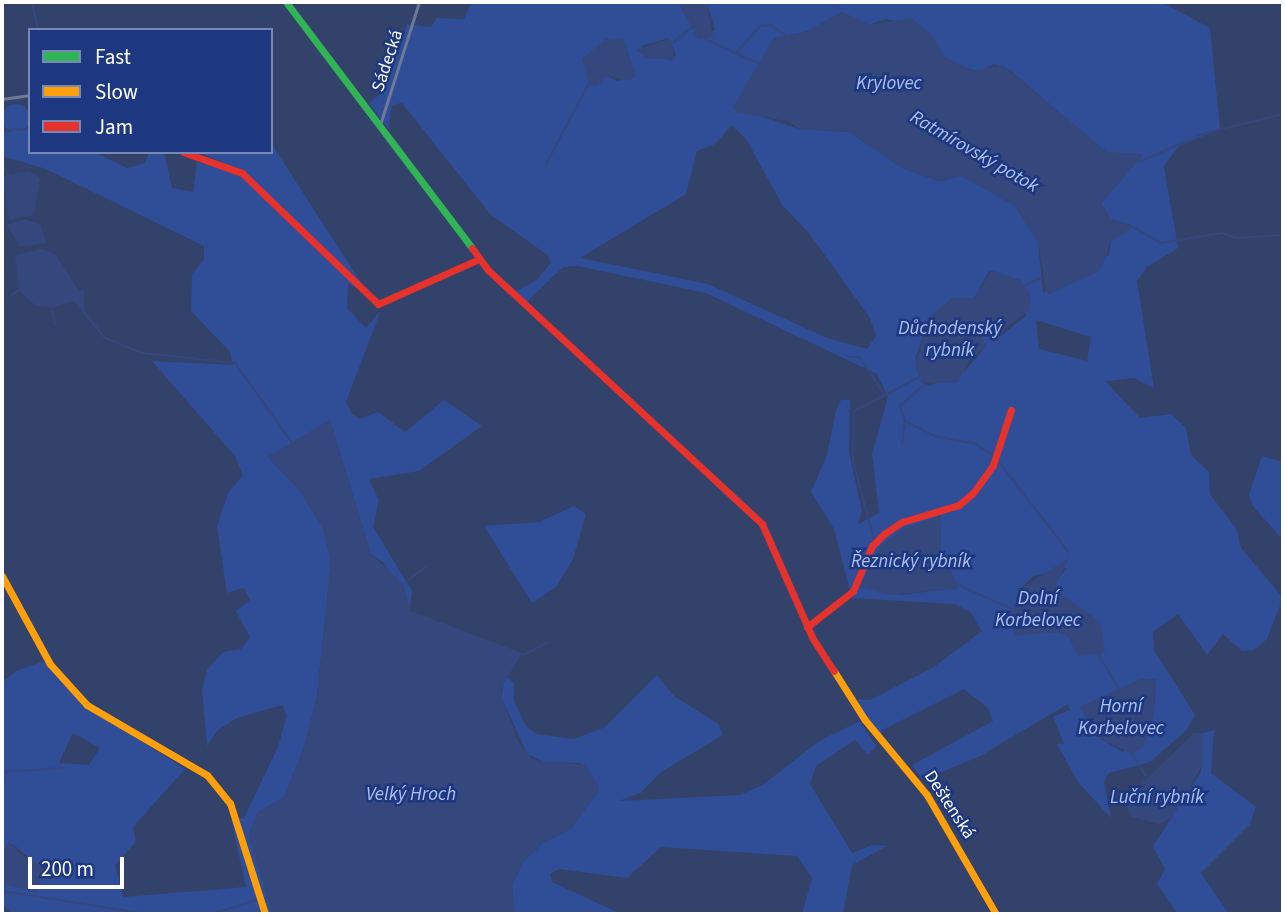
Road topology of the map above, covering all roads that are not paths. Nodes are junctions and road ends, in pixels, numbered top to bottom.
1 (286, 2) edge
2 (419, 2) edge
3 (28, 95) edge
4 (2, 99) edge
5 (380, 127) junction
6 (189, 154) edge
7 (479, 259) junction
8 (1011, 410) dead end
9 (2, 576) edge
10 (807, 627) junction
11 (265, 914) edge
12 (996, 914) edge

1 - 5 main road, Deštenská
2 - 5 street, Sádecká
3 - 4 street
5 - 7 main road, Deštenská
6 - 7 main road
7 - 10 main road, Deštenská
8 - 10 main road
9 - 11 main road
10 - 12 main road, Deštenská

